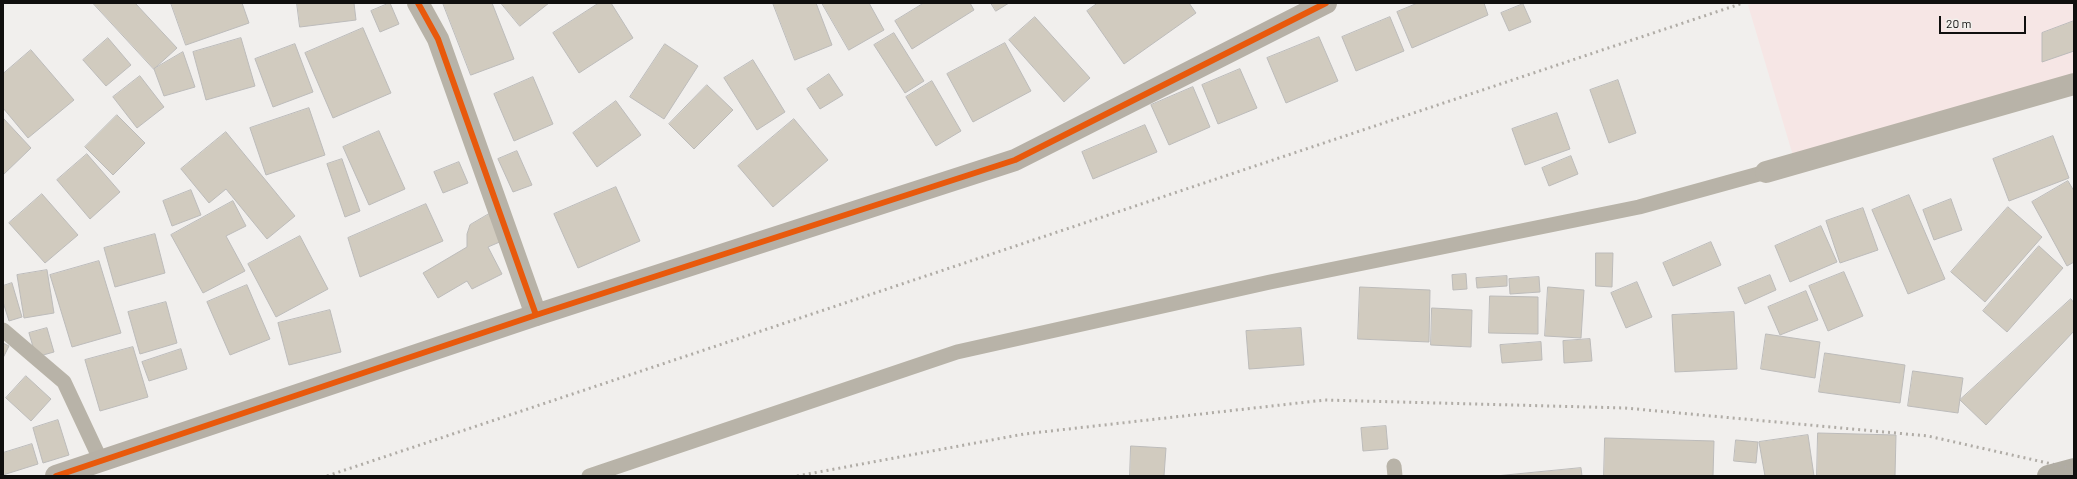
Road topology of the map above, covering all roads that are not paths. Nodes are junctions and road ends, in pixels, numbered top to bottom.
1 (418, 3) edge
2 (1325, 3) edge
3 (2074, 84) edge
4 (1766, 172) joint
5 (536, 315) junction
6 (3, 330) edge
7 (101, 461) junction
8 (2074, 469) edge
9 (56, 476) edge
10 (589, 476) edge
11 (2048, 476) edge

1 - 5 street
2 - 5 street
3 - 4 street
4 - 10 lane
5 - 7 street
6 - 7 lane
7 - 9 street
8 - 11 main road

